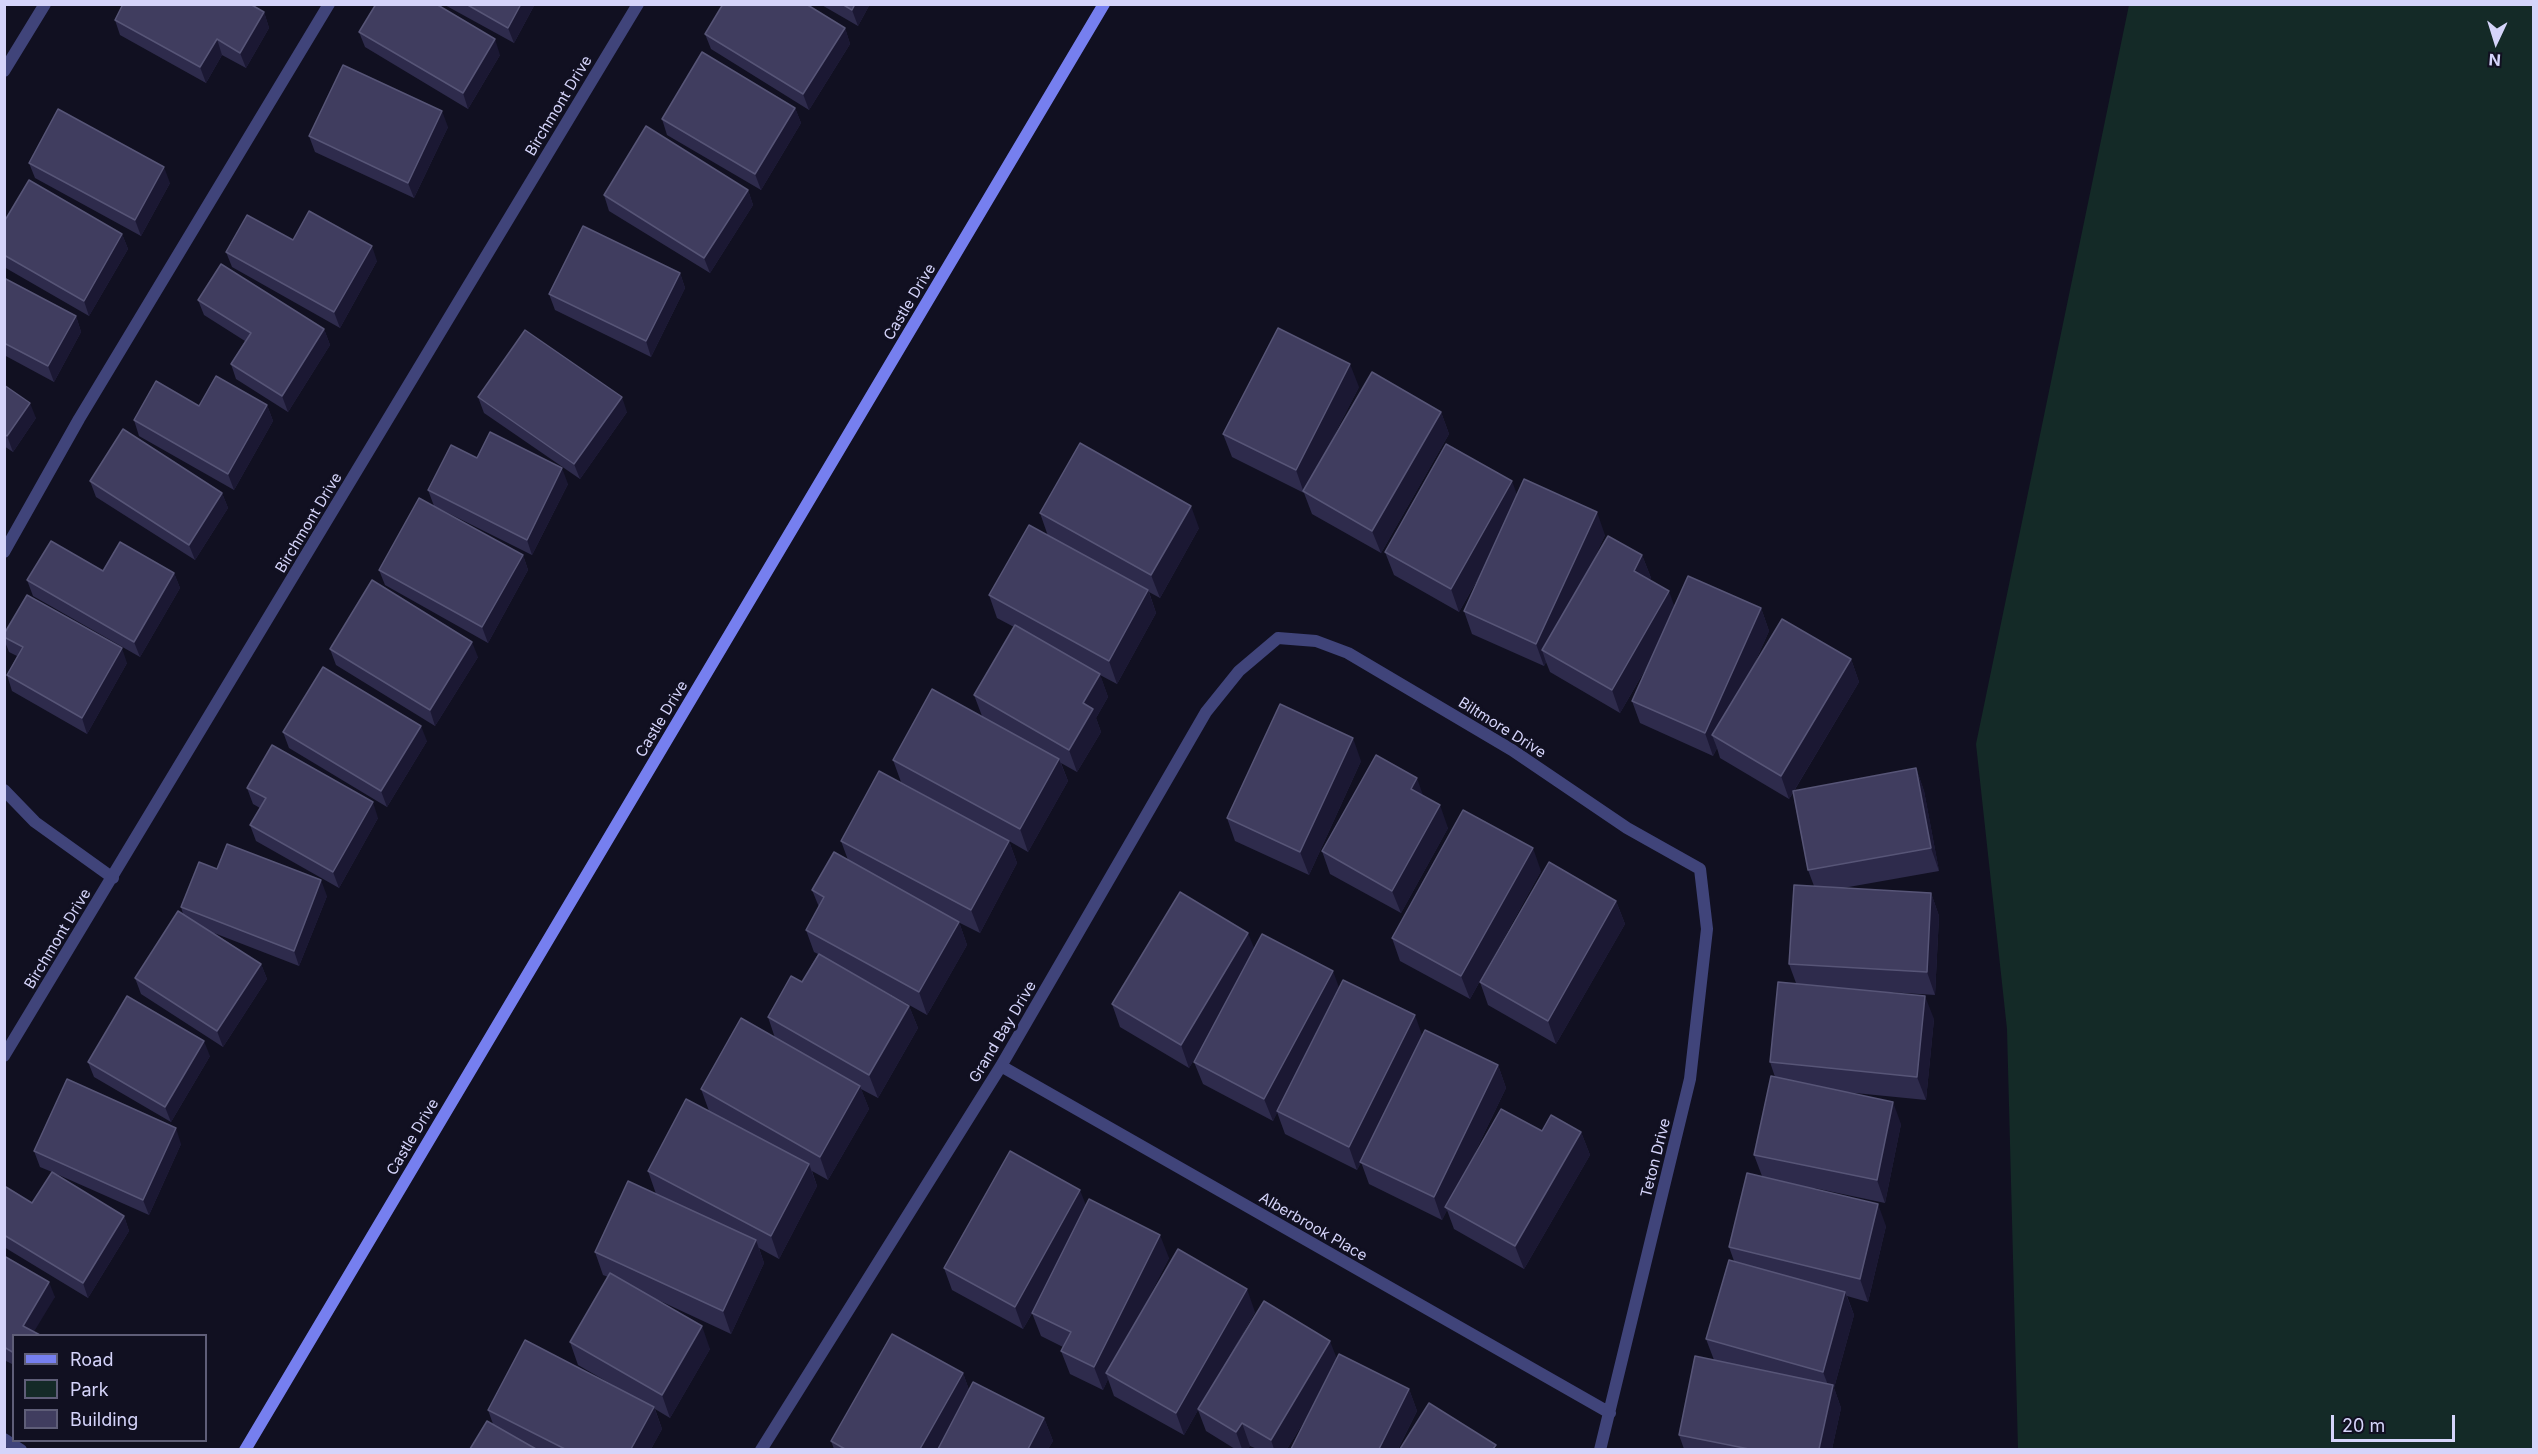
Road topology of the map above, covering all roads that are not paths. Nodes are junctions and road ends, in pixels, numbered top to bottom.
1 (45, 4) edge
2 (330, 4) edge
3 (638, 4) edge
4 (1104, 4) edge
5 (6, 64) edge
6 (4, 552) edge
7 (1278, 638) joint
8 (4, 790) edge
9 (1700, 869) joint
10 (113, 878) junction
11 (4, 1056) edge
12 (1001, 1066) junction
13 (1610, 1413) junction
14 (4, 1439) edge
15 (21, 1449) edge
16 (245, 1449) edge
17 (761, 1449) edge
18 (1600, 1449) edge

1 - 5 street
2 - 6 street
3 - 10 street, Birchmont Drive
4 - 16 street, Castle Drive
7 - 9 street, Biltmore Drive
7 - 12 street, Grand Bay Drive
8 - 10 street
9 - 13 street, Teton Drive
10 - 11 street, Birchmont Drive
12 - 13 street, Alberbrook Place
12 - 17 street, Grand Bay Drive
13 - 18 street, Teton Drive
14 - 15 street

